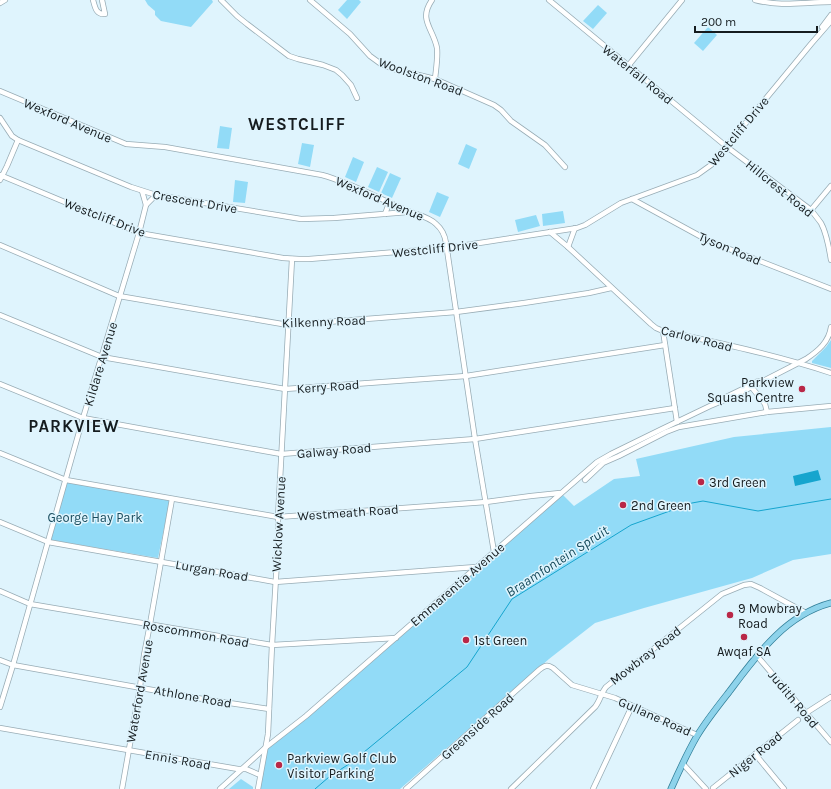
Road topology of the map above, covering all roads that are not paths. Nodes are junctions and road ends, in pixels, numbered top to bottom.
1 (5, 0) edge
2 (93, 0) edge
3 (102, 0) edge
4 (221, 0) edge
5 (310, 0) edge
6 (432, 0) edge
7 (549, 0) edge
8 (682, 0) edge
9 (755, 0) edge
10 (829, 2) edge
11 (0, 3) edge
12 (831, 6) edge
13 (831, 15) edge
14 (831, 21) edge
15 (811, 44) junction
16 (628, 66) junction
17 (435, 79) junction
18 (0, 91) edge
19 (357, 98) dead end
20 (0, 118) edge
21 (18, 140) junction
22 (727, 146) junction
23 (565, 167) dead end
24 (1, 177) edge
25 (831, 186) edge
26 (142, 191) junction
27 (156, 195) junction
28 (632, 199) junction
29 (386, 201) junction
30 (146, 205) junction
31 (811, 210) junction
32 (410, 212) junction
33 (385, 214) junction
34 (575, 228) junction
35 (550, 232) junction
36 (139, 233) junction
37 (0, 245) edge
38 (568, 247) junction
39 (447, 248) junction
40 (292, 259) junction
41 (831, 260) edge
42 (611, 288) junction
43 (831, 289) edge
44 (120, 296) junction
45 (456, 312) junction
46 (0, 315) edge
47 (288, 325) junction
48 (831, 327) edge
49 (663, 331) junction
50 (665, 345) junction
51 (102, 357) junction
52 (799, 363) junction
53 (831, 373) edge
54 (466, 376) junction
55 (0, 384) edge
56 (751, 386) junction
57 (285, 389) junction
58 (831, 406) edge
59 (675, 408) junction
60 (767, 412) junction
61 (83, 418) junction
62 (677, 422) junction
63 (475, 439) junction
64 (0, 453) edge
65 (281, 454) junction
66 (66, 480) junction
67 (585, 480) dead end
68 (561, 493) junction
69 (172, 499) junction
70 (486, 502) junction
71 (278, 517) junction
72 (0, 522) edge
73 (48, 542) junction
74 (494, 552) junction
75 (161, 561) junction
76 (477, 567) junction
77 (275, 582) junction
78 (0, 591) edge
79 (831, 603) edge
80 (30, 604) junction
81 (806, 613) junction
82 (150, 624) junction
83 (396, 638) junction
84 (272, 646) junction
85 (757, 656) junction
86 (0, 660) edge
87 (13, 665) junction
88 (549, 666) joint
89 (140, 688) junction
90 (602, 694) junction
91 (831, 697) edge
92 (632, 706) junction
93 (0, 707) edge
94 (269, 709) junction
95 (806, 713) junction
96 (798, 720) dead end
97 (0, 728) edge
98 (697, 735) junction
99 (831, 742) edge
100 (266, 748) junction
101 (129, 750) junction
102 (755, 754) junction
103 (683, 764) junction
104 (243, 769) junction
105 (260, 776) junction
106 (713, 788) dead end
107 (122, 789) edge
108 (220, 789) edge
109 (258, 789) edge
110 (406, 789) edge
111 (511, 789) edge
112 (593, 789) edge
113 (671, 789) edge
114 (706, 789) edge
115 (784, 789) edge

1 - 11 street
2 - 3 street
4 - 19 street
5 - 17 street, Woolston Road
6 - 17 street
7 - 16 street, Waterfall Road
8 - 16 street
9 - 10 street
10 - 12 street
13 - 15 street, Westcliff Drive
14 - 15 street, Westcliff Drive
15 - 22 street, Westcliff Drive
16 - 22 street, Waterfall Road
17 - 23 street, Woolston Road
18 - 29 street, Wexford Avenue
20 - 21 street, Crescent Drive
21 - 24 street
21 - 26 street, Crescent Drive
22 - 28 street, Westcliff Drive
22 - 31 street, Hillcrest Road
24 - 36 street, Westcliff Drive
25 - 31 street
26 - 27 street, Crescent Drive
26 - 30 street, Kildare Avenue
27 - 30 street
27 - 33 street, Crescent Drive
28 - 34 street, Westcliff Drive
28 - 43 street, Tyson Road
29 - 32 street, Wexford Avenue
29 - 33 street
30 - 36 street, Kildare Avenue
31 - 41 street, Hillcrest Road
32 - 33 street, Crescent Drive
32 - 39 street, Wexford Avenue
34 - 35 street, Westcliff Drive
34 - 38 street
35 - 38 street, Carlow Road
35 - 39 street, Westcliff Drive
36 - 40 street, Westcliff Drive
36 - 44 street, Kildare Avenue
37 - 44 street, Kilkenny Road
38 - 42 street, Carlow Road
39 - 40 street, Westcliff Drive
39 - 45 street, Wexford Avenue
40 - 47 street, Wicklow Avenue
42 - 45 street, Kilkenny Road
42 - 49 street, Carlow Road
44 - 47 street, Kilkenny Road
44 - 51 street, Kildare Avenue
45 - 47 street, Kilkenny Road
45 - 54 street, Wexford Avenue
46 - 51 street, Kerry Road
47 - 57 street, Wicklow Avenue
48 - 52 street
49 - 50 street
49 - 52 street, Carlow Road
50 - 54 street, Kerry Road
50 - 59 street
51 - 57 street, Kerry Road
51 - 61 street, Kildare Avenue
52 - 53 street, Carlow Road
52 - 56 street, Emmarentia Avenue
54 - 57 street, Kerry Road
54 - 63 street, Wexford Avenue
55 - 61 street, Galway Road
56 - 60 street
56 - 62 street, Emmarentia Avenue
57 - 65 street, Wicklow Avenue
58 - 60 street
59 - 62 street
59 - 63 street, Galway Road
60 - 67 street
61 - 65 street, Galway Road
61 - 66 street, Kildare Avenue
62 - 68 street, Emmarentia Avenue
63 - 65 street, Galway Road
63 - 70 street, Wexford Avenue
64 - 66 street, Westmeath Road
65 - 71 street, Wicklow Avenue
66 - 69 street, Westmeath Road
66 - 73 street, Kildare Avenue
68 - 70 street, Westmeath Road
68 - 74 street, Emmarentia Avenue
69 - 71 street, Westmeath Road
69 - 75 street, Waterford Avenue
70 - 71 street, Westmeath Road
70 - 74 street, Wexford Avenue
71 - 77 street, Wicklow Avenue
72 - 73 street, Lurgan Road
73 - 75 street, Lurgan Road
73 - 80 street, Kildare Avenue
74 - 76 street, Emmarentia Avenue
75 - 77 street, Lurgan Road
75 - 82 street, Waterford Avenue
76 - 77 street, Lurgan Road
76 - 83 street, Emmarentia Avenue
77 - 84 street, Wicklow Avenue
78 - 80 street, Roscommon Road
79 - 81 main road
80 - 82 street, Roscommon Road
80 - 87 street, Kildare Avenue
81 - 85 main road
81 - 90 street, Mowbray Road
82 - 84 street, Roscommon Road
82 - 89 street, Waterford Avenue
83 - 84 street, Roscommon Road
83 - 100 street, Emmarentia Avenue
84 - 94 street, Wicklow Avenue
85 - 95 street, Judith Road
85 - 98 main road
86 - 87 street, Athlone Road
87 - 89 street, Athlone Road
87 - 93 street, Kildare Avenue
88 - 90 street, Gullane Road
88 - 110 street, Greenside Road
89 - 94 street, Athlone Road
89 - 101 street, Waterford Avenue
90 - 92 street, Gullane Road
90 - 111 street, Mowbray Road
91 - 95 street
92 - 98 street, Gullane Road
92 - 112 street
94 - 100 street, Wicklow Avenue
95 - 99 street, Judith Road
96 - 102 street, Niger Road
97 - 101 street, Ennis Road
98 - 103 main road
100 - 104 street, Emmarentia Avenue
100 - 105 street, Wicklow Avenue
101 - 104 street, Ennis Road
101 - 107 street, Waterford Avenue
102 - 106 street, Niger Road
102 - 115 street
103 - 113 main road
103 - 114 street
104 - 105 street, Ennis Road
104 - 108 street, Emmarentia Avenue
105 - 109 street, Wicklow Avenue

